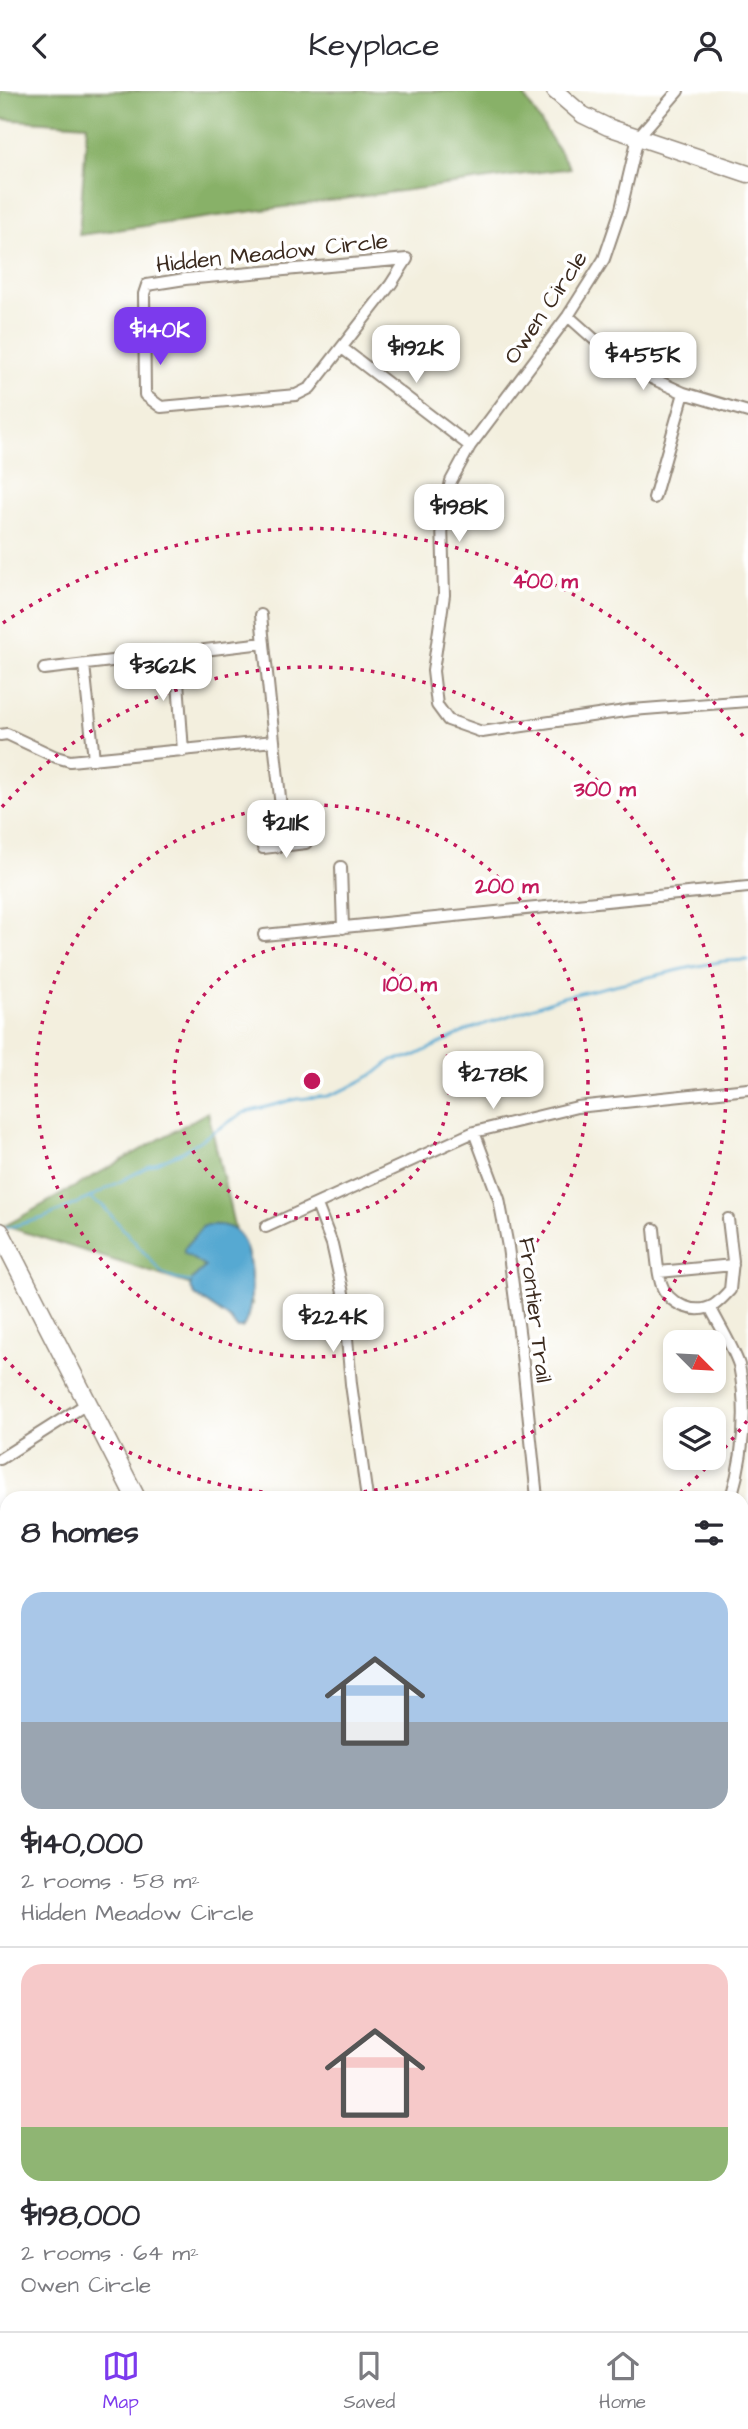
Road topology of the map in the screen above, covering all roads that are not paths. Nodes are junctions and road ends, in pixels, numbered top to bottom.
1 (555, 91) edge
2 (678, 91) edge
3 (638, 137) junction
4 (748, 174) edge
5 (568, 316) junction
6 (342, 348) junction
7 (684, 393) junction
8 (748, 412) edge
9 (470, 446) junction
10 (654, 498) dead end
11 (261, 615) dead end
12 (264, 643) junction
13 (176, 654) junction
14 (84, 665) junction
15 (44, 669) dead end
16 (748, 701) edge
17 (0, 735) edge
18 (274, 741) junction
19 (183, 751) junction
20 (94, 759) junction
21 (306, 843) dead end
22 (285, 845) junction
23 (263, 848) dead end
24 (341, 867) dead end
25 (748, 887) edge
26 (343, 928) junction
27 (264, 935) dead end
28 (748, 1089) edge
29 (474, 1132) junction
30 (317, 1205) junction
31 (728, 1219) dead end
32 (266, 1227) dead end
33 (654, 1229) dead end
34 (0, 1232) edge
35 (733, 1265) junction
36 (659, 1272) junction
37 (710, 1307) junction
38 (88, 1403) junction
39 (0, 1459) edge
40 (132, 1491) edge
41 (366, 1491) edge
42 (536, 1491) edge
43 (734, 1491) edge

1 - 3 street
2 - 3 street
3 - 4 street
3 - 5 street, Owen Circle
5 - 7 street
5 - 9 street, Owen Circle
6 - 6 street, Hidden Meadow Circle
6 - 9 street
7 - 8 street
7 - 10 street
9 - 16 street, Owen Circle
11 - 12 street
12 - 13 street
12 - 18 street
13 - 14 street
13 - 19 street
14 - 15 street
14 - 20 street
17 - 20 street
18 - 19 street
18 - 22 street
19 - 20 street
21 - 22 street
22 - 23 street
24 - 26 street
25 - 26 street
26 - 27 street
28 - 29 street
29 - 30 street
29 - 42 street, Frontier Trail
30 - 32 street
30 - 41 street
31 - 35 street
33 - 36 street
34 - 38 main road
35 - 36 street
35 - 37 street
36 - 37 street
37 - 43 street
38 - 39 street
38 - 40 main road

